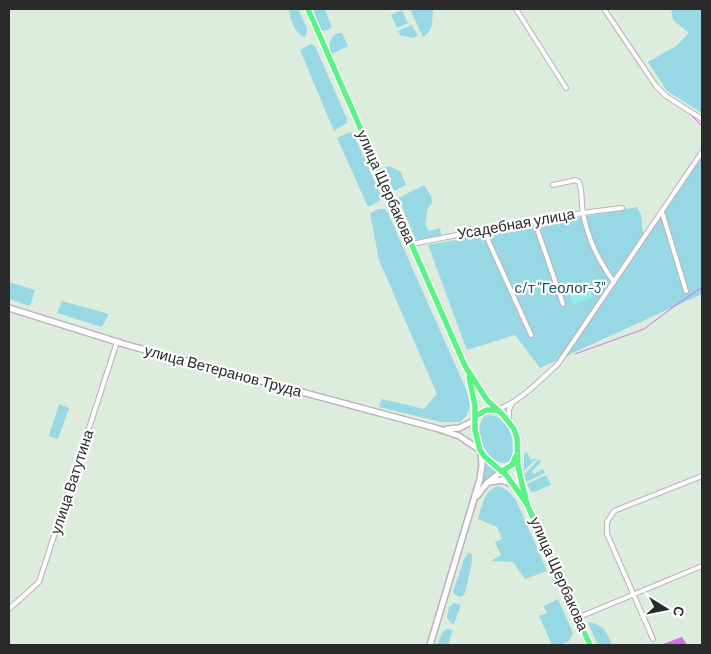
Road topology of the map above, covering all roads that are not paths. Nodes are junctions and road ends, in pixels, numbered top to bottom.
1 (308, 9) edge
2 (516, 9) edge
3 (604, 9) edge
4 (566, 88) dead end
5 (702, 119) edge
6 (702, 152) edge
7 (553, 185) dead end
8 (622, 208) dead end
9 (583, 212) junction
10 (662, 212) junction
11 (534, 220) junction
12 (483, 230) junction
13 (412, 244) junction
14 (614, 282) junction
15 (686, 291) dead end
16 (563, 304) dead end
17 (9, 308) edge
18 (530, 335) dead end
19 (117, 342) junction
20 (465, 366) junction
21 (513, 401) junction
22 (496, 410) junction
23 (475, 419) junction
24 (509, 422) junction
25 (440, 429) junction
26 (480, 450) junction
27 (517, 454) junction
28 (502, 471) junction
29 (702, 476) edge
30 (487, 483) junction
31 (514, 485) junction
32 (527, 504) junction
33 (473, 506) junction
34 (702, 566) edge
35 (634, 595) junction
36 (9, 609) edge
37 (578, 618) junction
38 (652, 639) dead end
39 (430, 645) edge
40 (590, 645) edge

1 - 13 main road, улица Щербакова
2 - 4 street
3 - 5 street
6 - 10 street
7 - 9 street
8 - 9 street, Усадебная улица
9 - 11 street, Усадебная улица
9 - 14 street
10 - 14 street
10 - 15 street
11 - 12 street, Усадебная улица
11 - 16 street
12 - 13 street, Усадебная улица
12 - 18 street
13 - 20 main road, улица Щербакова
14 - 21 street
17 - 19 main road, улица Ветеранов Труда
19 - 25 main road, улица Ветеранов Труда
19 - 36 street, улица Ватутина
20 - 22 main road
20 - 23 main road
21 - 22 street
21 - 24 street
22 - 23 main road
22 - 24 main road
23 - 25 main road
23 - 26 main road
24 - 27 main road
25 - 26 main road, улица Ветеранов Труда
26 - 28 main road
26 - 33 main road
27 - 28 main road
27 - 32 main road
28 - 30 main road
28 - 31 main road
29 - 35 street
30 - 31 main road
30 - 33 main road
31 - 32 main road
32 - 37 main road, улица Щербакова
33 - 39 main road
34 - 35 street
35 - 37 street
35 - 38 street
37 - 40 main road, улица Щербакова

